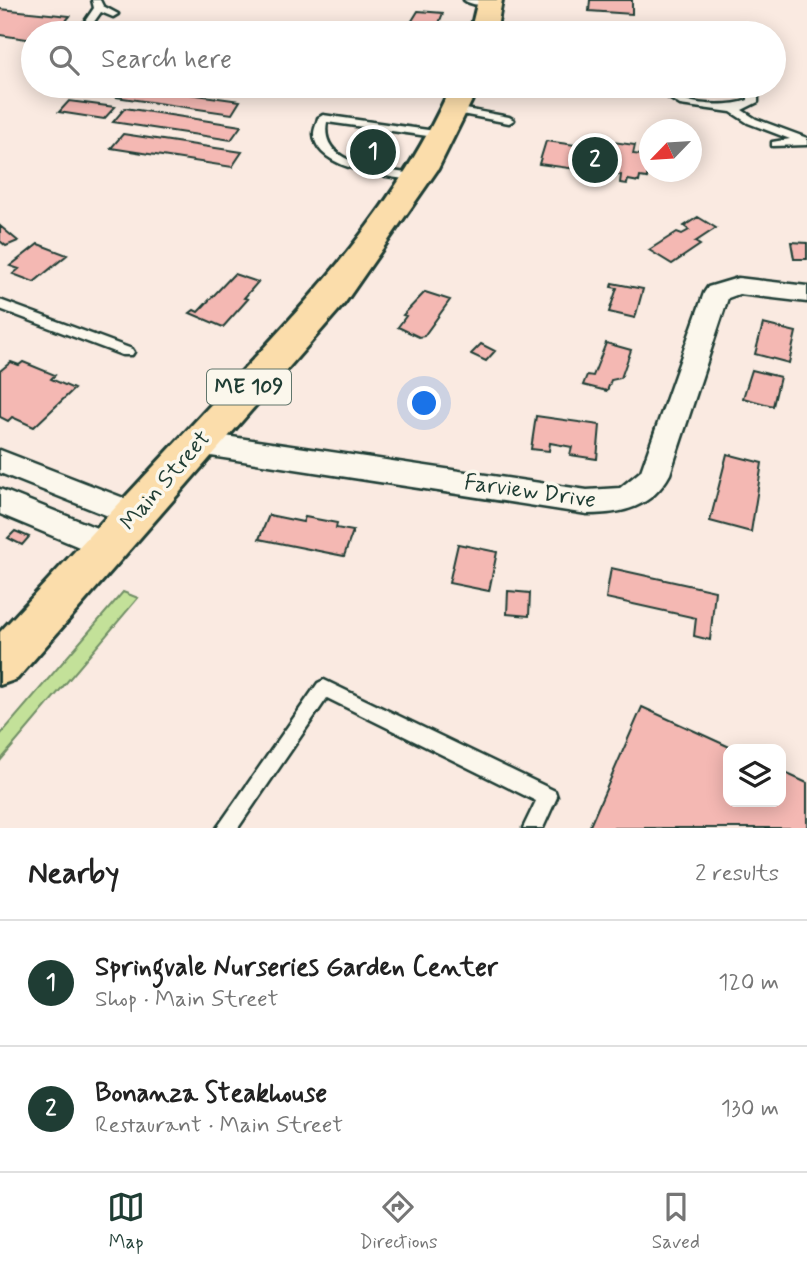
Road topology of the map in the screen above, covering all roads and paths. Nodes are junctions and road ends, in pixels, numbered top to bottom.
1 (482, 1) edge
2 (97, 4) edge
3 (113, 14) dead end
4 (88, 21) edge
5 (483, 21) edge
6 (675, 98) edge
7 (754, 98) edge
8 (734, 109) junction
9 (454, 110) edge
10 (509, 120) dead end
11 (805, 141) edge
12 (776, 144) dead end
13 (417, 178) junction
14 (807, 294) edge
15 (0, 304) edge
16 (127, 352) dead end
17 (198, 443) junction
18 (0, 461) edge
19 (0, 501) edge
20 (136, 515) junction
21 (108, 546) junction
22 (0, 664) edge
23 (227, 828) edge
24 (533, 828) edge

1 - 5 highway
2 - 3 lane
2 - 4 lane
6 - 8 lane
7 - 8 lane
8 - 11 lane
9 - 10 lane
9 - 13 highway, Main Street / ME 109
9 - 13 lane
11 - 12 lane
13 - 17 highway, Main Street / ME 109
14 - 17 street, Farview Drive
15 - 16 lane
17 - 20 highway, Main Street / ME 109
18 - 20 street
19 - 21 street
20 - 21 highway, Main Street / ME 109
21 - 22 highway, Main Street / ME 109
23 - 24 lane

